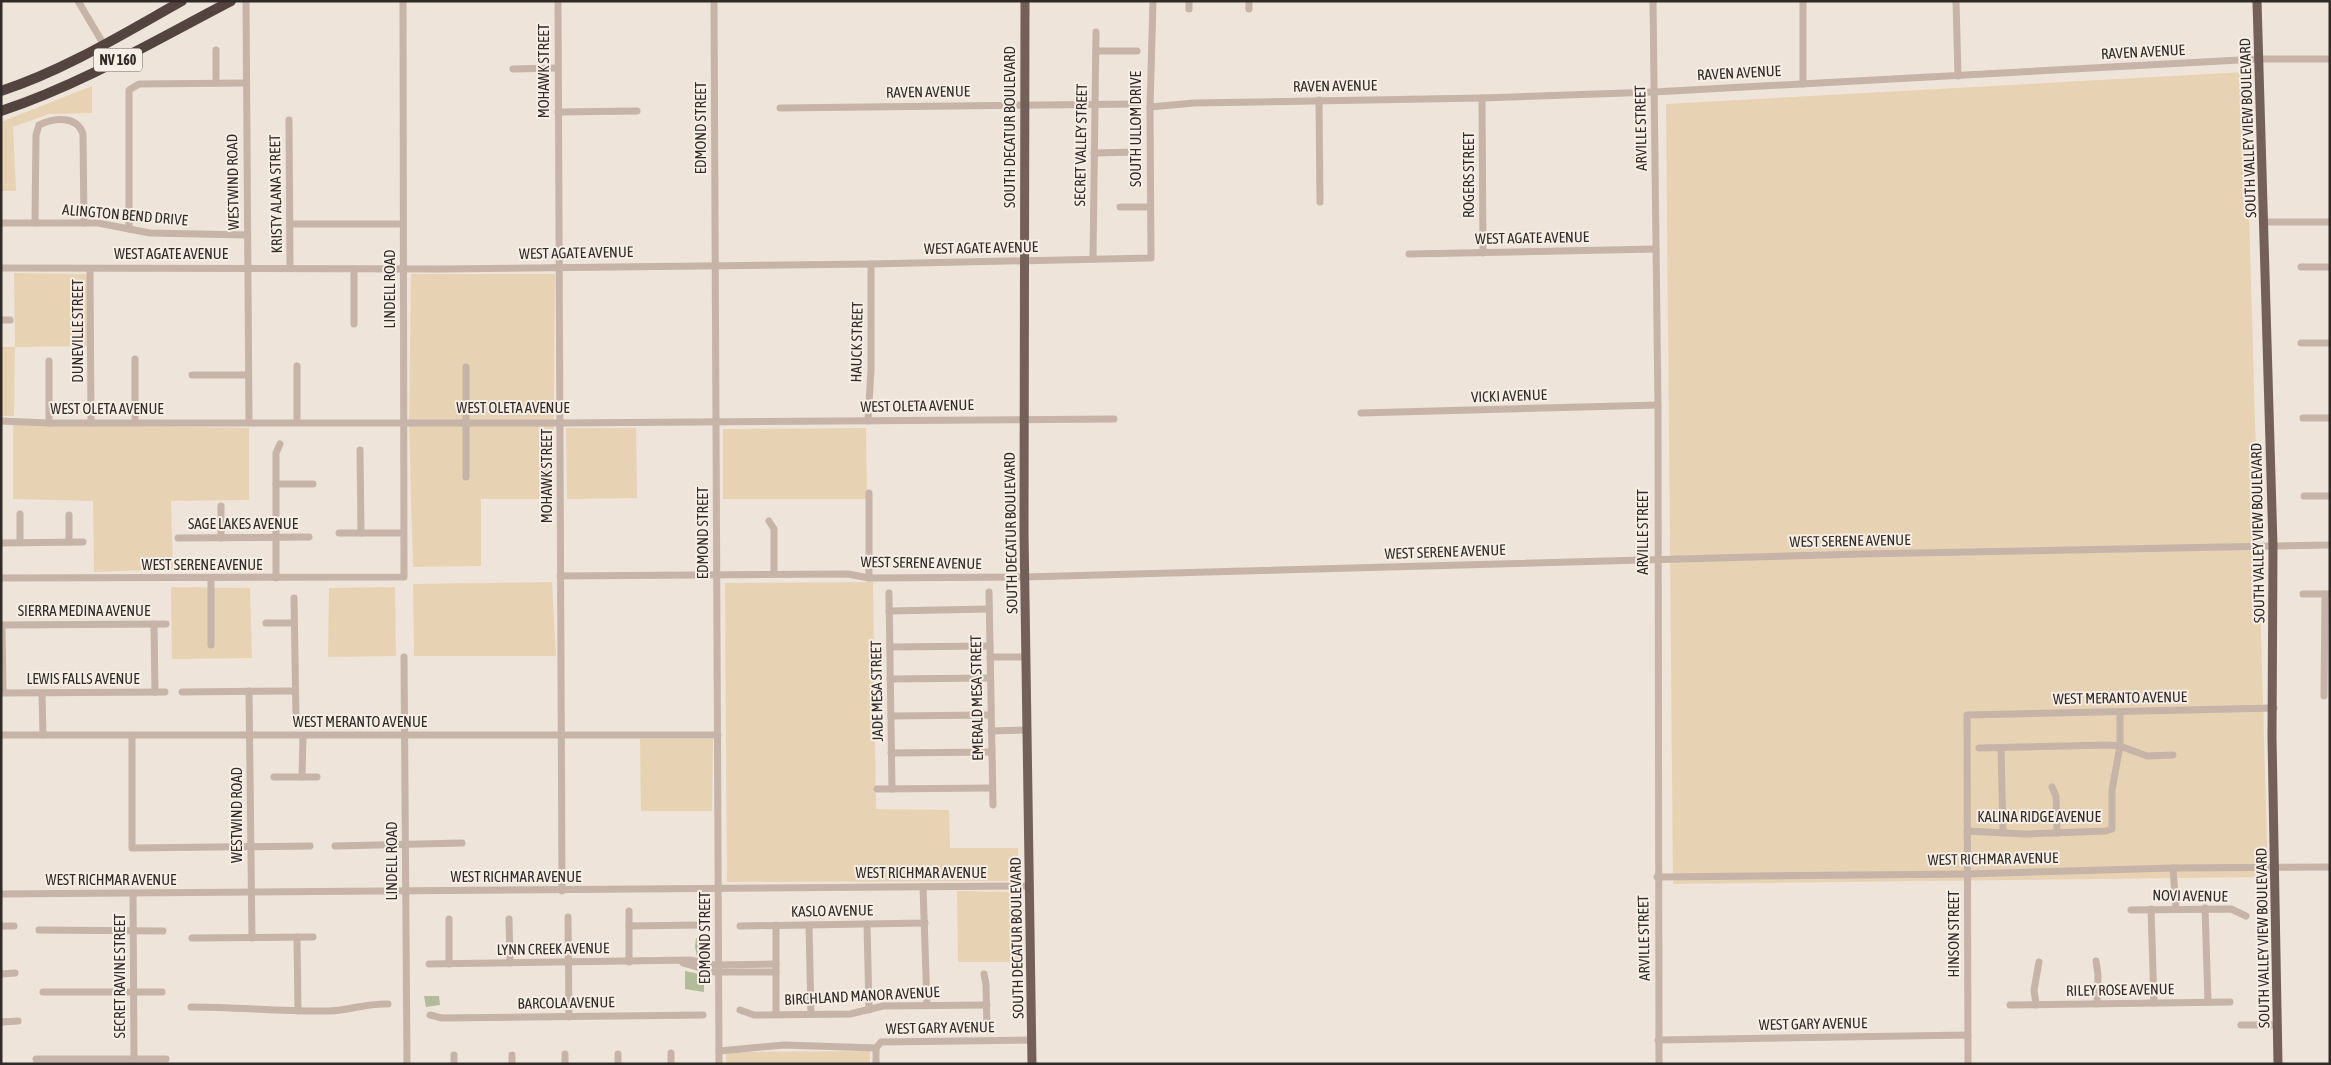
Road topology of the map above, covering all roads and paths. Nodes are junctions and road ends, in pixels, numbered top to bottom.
1 (78, 1) edge
2 (182, 1) edge
3 (231, 1) edge
4 (246, 1) edge
5 (403, 1) edge
6 (558, 1) edge
7 (714, 1) edge
8 (1025, 1) edge
9 (1153, 1) edge
10 (1653, 1) edge
11 (1803, 1) edge
12 (1956, 1) edge
13 (2257, 1) edge
14 (1096, 32) dead end
15 (104, 45) junction
16 (216, 50) dead end
17 (1096, 51) junction
18 (1137, 51) dead end
19 (2258, 59) junction
20 (2330, 59) edge
21 (558, 68) junction
22 (513, 69) dead end
23 (1958, 76) junction
24 (216, 83) junction
25 (246, 83) junction
26 (1804, 84) junction
27 (1, 91) edge
28 (1654, 92) junction
29 (1482, 98) junction
30 (1319, 100) junction
31 (1095, 104) junction
32 (1136, 104) dead end
33 (1024, 105) junction
34 (1150, 107) junction
35 (780, 108) dead end
36 (1, 111) edge
37 (637, 111) dead end
38 (558, 112) junction
39 (289, 120) dead end
40 (1135, 152) dead end
41 (1094, 153) junction
42 (1320, 202) dead end
43 (1120, 207) dead end
44 (1150, 207) junction
45 (2265, 222) junction
46 (2330, 222) edge
47 (1, 223) edge
48 (36, 223) junction
49 (84, 223) junction
50 (290, 224) junction
51 (403, 224) junction
52 (130, 229) junction
53 (247, 235) junction
54 (1656, 249) junction
55 (1483, 253) junction
56 (1409, 254) dead end
57 (1151, 258) joint
58 (1093, 259) junction
59 (1024, 261) junction
60 (715, 264) junction
61 (871, 264) junction
62 (560, 267) junction
63 (2301, 267) dead end
64 (2330, 267) edge
65 (1, 268) edge
66 (248, 268) junction
67 (290, 268) junction
68 (90, 269) junction
69 (354, 269) junction
70 (404, 269) junction
71 (1, 320) edge
72 (10, 320) dead end
73 (354, 324) dead end
74 (2301, 343) dead end
75 (2330, 343) edge
76 (135, 359) dead end
77 (49, 361) dead end
78 (297, 366) dead end
79 (466, 367) dead end
80 (248, 375) junction
81 (192, 376) dead end
82 (1658, 405) junction
83 (1361, 413) dead end
84 (1024, 418) junction
85 (2303, 418) dead end
86 (2330, 418) edge
87 (1114, 419) dead end
88 (1, 421) edge
89 (868, 421) junction
90 (135, 422) junction
91 (249, 422) junction
92 (297, 422) junction
93 (403, 422) junction
94 (466, 422) junction
95 (561, 422) junction
96 (716, 422) junction
97 (49, 423) junction
98 (91, 423) junction
99 (280, 444) dead end
100 (360, 450) dead end
101 (466, 477) dead end
102 (276, 484) junction
103 (312, 484) dead end
104 (869, 493) dead end
105 (2304, 496) dead end
106 (2330, 496) edge
107 (220, 506) dead end
108 (20, 514) dead end
109 (69, 515) dead end
110 (769, 521) dead end
111 (339, 533) dead end
112 (361, 533) junction
113 (403, 533) junction
114 (276, 537) junction
115 (309, 537) dead end
116 (178, 538) dead end
117 (221, 538) junction
118 (1, 542) edge
119 (20, 542) junction
120 (70, 542) junction
121 (83, 542) dead end
122 (2330, 545) edge
123 (2273, 546) junction
124 (1656, 560) junction
125 (774, 574) junction
126 (560, 576) junction
127 (718, 576) junction
128 (404, 577) joint
129 (1025, 577) junction
130 (1, 578) edge
131 (276, 578) junction
132 (868, 578) junction
133 (211, 579) junction
134 (989, 592) dead end
135 (889, 593) dead end
136 (2303, 594) dead end
137 (2328, 594) edge
138 (294, 598) dead end
139 (989, 609) junction
140 (890, 611) junction
141 (266, 623) dead end
142 (294, 623) junction
143 (2, 624) edge
144 (154, 624) junction
145 (166, 624) dead end
146 (211, 644) dead end
147 (990, 646) junction
148 (890, 647) junction
149 (404, 657) dead end
150 (990, 657) junction
151 (1026, 657) junction
152 (990, 678) junction
153 (890, 679) junction
154 (249, 691) junction
155 (295, 691) junction
156 (2, 692) edge
157 (155, 692) junction
158 (165, 692) dead end
159 (182, 692) dead end
160 (42, 693) junction
161 (2324, 696) dead end
162 (2274, 708) junction
163 (2120, 712) junction
164 (1967, 715) joint
165 (891, 716) junction
166 (991, 716) junction
167 (296, 717) dead end
168 (1027, 730) junction
169 (991, 731) junction
170 (1, 735) edge
171 (43, 735) junction
172 (718, 735) junction
173 (132, 736) junction
174 (250, 736) junction
175 (303, 736) junction
176 (405, 736) junction
177 (562, 736) junction
178 (2120, 746) junction
179 (1979, 748) dead end
180 (2001, 748) junction
181 (992, 752) junction
182 (891, 753) junction
183 (2174, 755) dead end
184 (274, 777) dead end
185 (302, 777) junction
186 (317, 777) dead end
187 (2052, 787) dead end
188 (992, 788) junction
189 (877, 789) dead end
190 (892, 789) junction
191 (993, 805) dead end
192 (1967, 831) junction
193 (2003, 832) junction
194 (2057, 833) junction
195 (462, 843) dead end
196 (406, 844) junction
197 (251, 846) junction
198 (310, 846) dead end
199 (335, 846) dead end
200 (2276, 866) junction
201 (2330, 867) edge
202 (2174, 868) junction
203 (1967, 874) junction
204 (1657, 878) junction
205 (1030, 886) junction
206 (924, 887) junction
207 (718, 888) junction
208 (562, 891) junction
209 (406, 892) junction
210 (133, 893) junction
211 (252, 893) junction
212 (1, 894) edge
213 (2176, 908) junction
214 (2205, 908) junction
215 (2151, 909) junction
216 (2132, 910) dead end
217 (629, 911) dead end
218 (2246, 916) dead end
219 (568, 917) dead end
220 (449, 918) dead end
221 (510, 919) dead end
222 (925, 923) junction
223 (868, 924) junction
224 (699, 925) dead end
225 (776, 925) junction
226 (809, 925) junction
227 (1, 926) edge
228 (14, 926) dead end
229 (629, 926) junction
230 (740, 926) dead end
231 (39, 930) dead end
232 (134, 931) junction
233 (163, 931) dead end
234 (298, 937) junction
235 (313, 937) dead end
236 (192, 938) dead end
237 (252, 938) junction
238 (2096, 961) dead end
239 (568, 962) junction
240 (629, 962) junction
241 (2039, 962) dead end
242 (510, 963) junction
243 (429, 964) dead end
244 (449, 964) junction
245 (776, 968) junction
246 (719, 969) junction
247 (1, 974) edge
248 (15, 974) dead end
249 (984, 974) dead end
250 (43, 992) dead end
251 (135, 992) junction
252 (162, 992) dead end
253 (2208, 1002) junction
254 (2230, 1002) dead end
255 (2154, 1003) junction
256 (388, 1004) dead end
257 (2097, 1004) junction
258 (987, 1005) junction
259 (2010, 1005) dead end
260 (2036, 1005) junction
261 (927, 1006) junction
262 (191, 1007) dead end
263 (740, 1010) dead end
264 (869, 1010) junction
265 (298, 1011) junction
266 (430, 1014) dead end
267 (776, 1014) junction
268 (810, 1014) junction
269 (703, 1016) dead end
270 (569, 1017) junction
271 (18, 1021) dead end
272 (1, 1022) edge
273 (2241, 1025) dead end
274 (2278, 1025) junction
275 (987, 1030) dead end
276 (1968, 1035) junction
277 (1032, 1040) junction
278 (1658, 1040) junction
279 (877, 1046) junction
280 (719, 1051) junction
281 (671, 1053) dead end
282 (565, 1054) dead end
283 (618, 1054) dead end
284 (454, 1055) dead end
285 (512, 1055) dead end
286 (36, 1059) dead end
287 (134, 1059) junction
288 (166, 1060) dead end
289 (55, 1061) edge
290 (116, 1062) edge
291 (407, 1064) edge
292 (454, 1064) edge
293 (512, 1064) edge
294 (565, 1064) edge
295 (618, 1064) edge
296 (671, 1064) edge
297 (719, 1064) edge
298 (876, 1064) edge
299 (1032, 1064) edge
300 (1659, 1064) edge
301 (1968, 1064) edge
302 (2278, 1064) edge

1 - 15 street
2 - 15 highway, NV 160
3 - 36 highway, NV 160
4 - 25 street, WESTWIND ROAD
5 - 51 street, LINDELL ROAD
6 - 21 street, MOHAWK STREET
7 - 60 street, EDMOND STREET
8 - 33 main road, SOUTH DECATUR BOULEVARD
9 - 34 street, SOUTH ULLOM DRIVE
10 - 28 street, ARVILLE STREET
11 - 26 street
12 - 23 street
13 - 19 main road, SOUTH VALLEY VIEW BOULEVARD
14 - 17 street, SECRET VALLEY STREET
15 - 27 highway, NV 160
16 - 24 street
17 - 18 street
17 - 31 street, SECRET VALLEY STREET
19 - 20 street, RAVEN AVENUE
19 - 23 street, RAVEN AVENUE
19 - 45 main road, SOUTH VALLEY VIEW BOULEVARD
21 - 22 street
21 - 38 street, MOHAWK STREET
23 - 26 street, RAVEN AVENUE
24 - 25 street
24 - 52 street
25 - 53 street, WESTWIND ROAD
26 - 28 street, RAVEN AVENUE
28 - 29 street, RAVEN AVENUE
28 - 54 street, ARVILLE STREET
29 - 30 street, RAVEN AVENUE
29 - 55 street, ROGERS STREET
30 - 34 street, RAVEN AVENUE
30 - 42 street
31 - 32 street, RAVEN AVENUE
31 - 33 street, RAVEN AVENUE
31 - 41 street, SECRET VALLEY STREET
33 - 35 street, RAVEN AVENUE
33 - 59 main road, SOUTH DECATUR BOULEVARD
34 - 44 street, SOUTH ULLOM DRIVE
37 - 38 street
38 - 62 street, MOHAWK STREET
39 - 50 street, KRISTY ALANA STREET
40 - 41 street
41 - 58 street, SECRET VALLEY STREET
43 - 44 street
44 - 57 street, SOUTH ULLOM DRIVE
45 - 46 street
45 - 123 main road, SOUTH VALLEY VIEW BOULEVARD
47 - 48 street, ALINGTON BEND DRIVE
48 - 49 street, ALINGTON BEND DRIVE
48 - 49 street
49 - 52 street, ALINGTON BEND DRIVE
50 - 51 street
50 - 67 street, KRISTY ALANA STREET
51 - 70 street, LINDELL ROAD
52 - 53 street, ALINGTON BEND DRIVE
53 - 66 street, WESTWIND ROAD
54 - 55 street, WEST AGATE AVENUE
54 - 82 street, ARVILLE STREET
55 - 56 street, WEST AGATE AVENUE
57 - 58 street, WEST AGATE AVENUE
58 - 59 street, WEST AGATE AVENUE
59 - 61 street, WEST AGATE AVENUE
59 - 84 main road, SOUTH DECATUR BOULEVARD
60 - 61 street, WEST AGATE AVENUE
60 - 62 street, WEST AGATE AVENUE
60 - 96 street, EDMOND STREET
61 - 89 street, HAUCK STREET
62 - 70 street, WEST AGATE AVENUE
62 - 95 street, MOHAWK STREET
63 - 64 street
65 - 68 street, WEST AGATE AVENUE
66 - 67 street, WEST AGATE AVENUE
66 - 68 street, WEST AGATE AVENUE
66 - 80 street, WESTWIND ROAD
67 - 69 street, WEST AGATE AVENUE
68 - 98 street, DUNEVILLE STREET
69 - 70 street, WEST AGATE AVENUE
69 - 73 street
70 - 93 street, LINDELL ROAD
71 - 72 street
74 - 75 street
76 - 90 street
77 - 97 street
78 - 92 street
79 - 94 street
80 - 81 street
80 - 91 street, WESTWIND ROAD
82 - 83 street, VICKI AVENUE
82 - 124 street, ARVILLE STREET
84 - 87 street
84 - 89 street, WEST OLETA AVENUE
84 - 129 main road, SOUTH DECATUR BOULEVARD
85 - 86 street
88 - 97 street, WEST OLETA AVENUE
89 - 96 street, WEST OLETA AVENUE
90 - 91 street, WEST OLETA AVENUE
90 - 98 street, WEST OLETA AVENUE
91 - 92 street, WEST OLETA AVENUE
92 - 93 street, WEST OLETA AVENUE
93 - 94 street, WEST OLETA AVENUE
93 - 113 street, LINDELL ROAD
94 - 95 street, WEST OLETA AVENUE
94 - 101 street
95 - 96 street, WEST OLETA AVENUE
95 - 126 street, MOHAWK STREET
96 - 127 street, EDMOND STREET
97 - 98 street, WEST OLETA AVENUE
99 - 102 street
100 - 112 street
102 - 103 street
102 - 114 street
104 - 132 street
105 - 106 street
107 - 117 street
108 - 119 street
109 - 120 street
110 - 125 street
111 - 112 street
112 - 113 street
113 - 128 street, LINDELL ROAD
114 - 115 street, SAGE LAKES AVENUE
114 - 117 street, SAGE LAKES AVENUE
114 - 131 street
116 - 117 street, SAGE LAKES AVENUE
118 - 119 street
119 - 120 street
120 - 121 street
122 - 123 street, WEST SERENE AVENUE
123 - 124 street, WEST SERENE AVENUE
123 - 162 main road, SOUTH VALLEY VIEW BOULEVARD
124 - 129 street, WEST SERENE AVENUE
124 - 204 street, ARVILLE STREET
125 - 127 street, WEST SERENE AVENUE
125 - 132 street, WEST SERENE AVENUE
126 - 127 street, WEST SERENE AVENUE
126 - 177 street, MOHAWK STREET
127 - 172 street, EDMOND STREET
128 - 131 street, WEST SERENE AVENUE
129 - 132 street, WEST SERENE AVENUE
129 - 151 main road, SOUTH DECATUR BOULEVARD
130 - 133 street, WEST SERENE AVENUE
131 - 133 street, WEST SERENE AVENUE
133 - 146 street
134 - 139 street, EMERALD MESA STREET
135 - 140 street, JADE MESA STREET
136 - 137 street
137 - 161 street
138 - 142 street
139 - 140 street
139 - 147 street, EMERALD MESA STREET
140 - 148 street, JADE MESA STREET
141 - 142 street
142 - 155 street
143 - 144 street, SIERRA MEDINA AVENUE
143 - 156 street
144 - 145 street, SIERRA MEDINA AVENUE
144 - 157 street
147 - 148 street
147 - 150 street, EMERALD MESA STREET
148 - 153 street, JADE MESA STREET
149 - 176 street, LINDELL ROAD
150 - 151 street
150 - 152 street, EMERALD MESA STREET
151 - 168 main road, SOUTH DECATUR BOULEVARD
152 - 153 street
152 - 166 street, EMERALD MESA STREET
153 - 165 street, JADE MESA STREET
154 - 155 street
154 - 159 street
154 - 174 street, WESTWIND ROAD
155 - 167 street
156 - 160 street, LEWIS FALLS AVENUE
157 - 158 street, LEWIS FALLS AVENUE
157 - 160 street, LEWIS FALLS AVENUE
160 - 171 street
162 - 163 street, WEST MERANTO AVENUE
162 - 200 main road, SOUTH VALLEY VIEW BOULEVARD
163 - 164 street, WEST MERANTO AVENUE
163 - 178 street
164 - 192 street, HINSON STREET
165 - 166 street
165 - 182 street, JADE MESA STREET
166 - 169 street, EMERALD MESA STREET
168 - 169 street
168 - 205 main road, SOUTH DECATUR BOULEVARD
169 - 181 street, EMERALD MESA STREET
170 - 171 street, WEST MERANTO AVENUE
171 - 173 street, WEST MERANTO AVENUE
172 - 177 street, WEST MERANTO AVENUE
172 - 207 street, EDMOND STREET
173 - 174 street, WEST MERANTO AVENUE
173 - 197 street
174 - 175 street, WEST MERANTO AVENUE
174 - 197 street, WESTWIND ROAD
175 - 176 street, WEST MERANTO AVENUE
175 - 185 street
176 - 177 street, WEST MERANTO AVENUE
176 - 196 street, LINDELL ROAD
177 - 208 street, MOHAWK STREET
178 - 180 street
178 - 183 street
178 - 194 street, KALINA RIDGE AVENUE
179 - 180 street
180 - 193 street
181 - 182 street
181 - 188 street, EMERALD MESA STREET
182 - 190 street, JADE MESA STREET
184 - 185 street
185 - 186 street
187 - 194 street
188 - 190 street
188 - 191 street, EMERALD MESA STREET
189 - 190 street
192 - 193 street, KALINA RIDGE AVENUE
192 - 203 street, HINSON STREET
193 - 194 street, KALINA RIDGE AVENUE
195 - 196 street
196 - 199 street
196 - 209 street, LINDELL ROAD
197 - 198 street
197 - 211 street, WESTWIND ROAD
200 - 201 street, WEST RICHMAR AVENUE
200 - 202 street, WEST RICHMAR AVENUE
200 - 274 main road, SOUTH VALLEY VIEW BOULEVARD
202 - 203 street, WEST RICHMAR AVENUE
202 - 213 street
203 - 204 street, WEST RICHMAR AVENUE
203 - 276 street, HINSON STREET
204 - 278 street, ARVILLE STREET
205 - 206 street, WEST RICHMAR AVENUE
205 - 277 main road, SOUTH DECATUR BOULEVARD
206 - 207 street, WEST RICHMAR AVENUE
206 - 222 street
207 - 208 street, WEST RICHMAR AVENUE
207 - 246 street, EDMOND STREET
208 - 209 street, WEST RICHMAR AVENUE
209 - 211 street, WEST RICHMAR AVENUE
209 - 291 street, LINDELL ROAD
210 - 211 street, WEST RICHMAR AVENUE
210 - 212 street, WEST RICHMAR AVENUE
210 - 232 street, SECRET RAVINE STREET
211 - 237 street, WESTWIND ROAD
213 - 214 street, NOVI AVENUE
213 - 215 street, NOVI AVENUE
214 - 218 street, NOVI AVENUE
214 - 253 street
215 - 216 street, NOVI AVENUE
215 - 255 street
217 - 229 street
219 - 239 street
220 - 244 street
221 - 242 street
222 - 223 street, KASLO AVENUE
222 - 261 street
223 - 226 street, KASLO AVENUE
223 - 264 street
224 - 229 street
225 - 226 street, KASLO AVENUE
225 - 230 street, KASLO AVENUE
225 - 245 street
226 - 268 street
227 - 228 street
229 - 240 street
231 - 232 street
232 - 233 street
232 - 251 street, SECRET RAVINE STREET
234 - 235 street
234 - 237 street
234 - 265 street
236 - 237 street
238 - 257 street
239 - 240 street, LYNN CREEK AVENUE
239 - 242 street, LYNN CREEK AVENUE
239 - 270 street
240 - 246 street, LYNN CREEK AVENUE
241 - 260 street
242 - 244 street, LYNN CREEK AVENUE
243 - 244 street, LYNN CREEK AVENUE
245 - 246 street, LYNN CREEK AVENUE
245 - 267 street
246 - 280 street, EDMOND STREET
247 - 248 street
249 - 258 street
250 - 251 street
251 - 252 street
251 - 287 street, SECRET RAVINE STREET
253 - 254 street, RILEY ROSE AVENUE
253 - 255 street, RILEY ROSE AVENUE
255 - 257 street, RILEY ROSE AVENUE
256 - 265 street
257 - 260 street, RILEY ROSE AVENUE
258 - 261 street, BIRCHLAND MANOR AVENUE
258 - 275 street
259 - 260 street, RILEY ROSE AVENUE
261 - 264 street, BIRCHLAND MANOR AVENUE
262 - 265 street
263 - 267 street, BIRCHLAND MANOR AVENUE
264 - 268 street, BIRCHLAND MANOR AVENUE
266 - 270 street, BARCOLA AVENUE
267 - 268 street, BIRCHLAND MANOR AVENUE
269 - 270 street, BARCOLA AVENUE
271 - 272 street
273 - 274 street
274 - 302 main road, SOUTH VALLEY VIEW BOULEVARD
276 - 278 street, WEST GARY AVENUE
276 - 301 street, HINSON STREET
277 - 279 street, WEST GARY AVENUE
277 - 299 main road, SOUTH DECATUR BOULEVARD
278 - 300 street, ARVILLE STREET
279 - 280 street, WEST GARY AVENUE
279 - 298 street
280 - 297 street, EDMOND STREET
281 - 296 street
282 - 294 street
283 - 295 street
284 - 292 street
285 - 293 street
286 - 289 street
287 - 288 street
287 - 290 street
289 - 290 street

